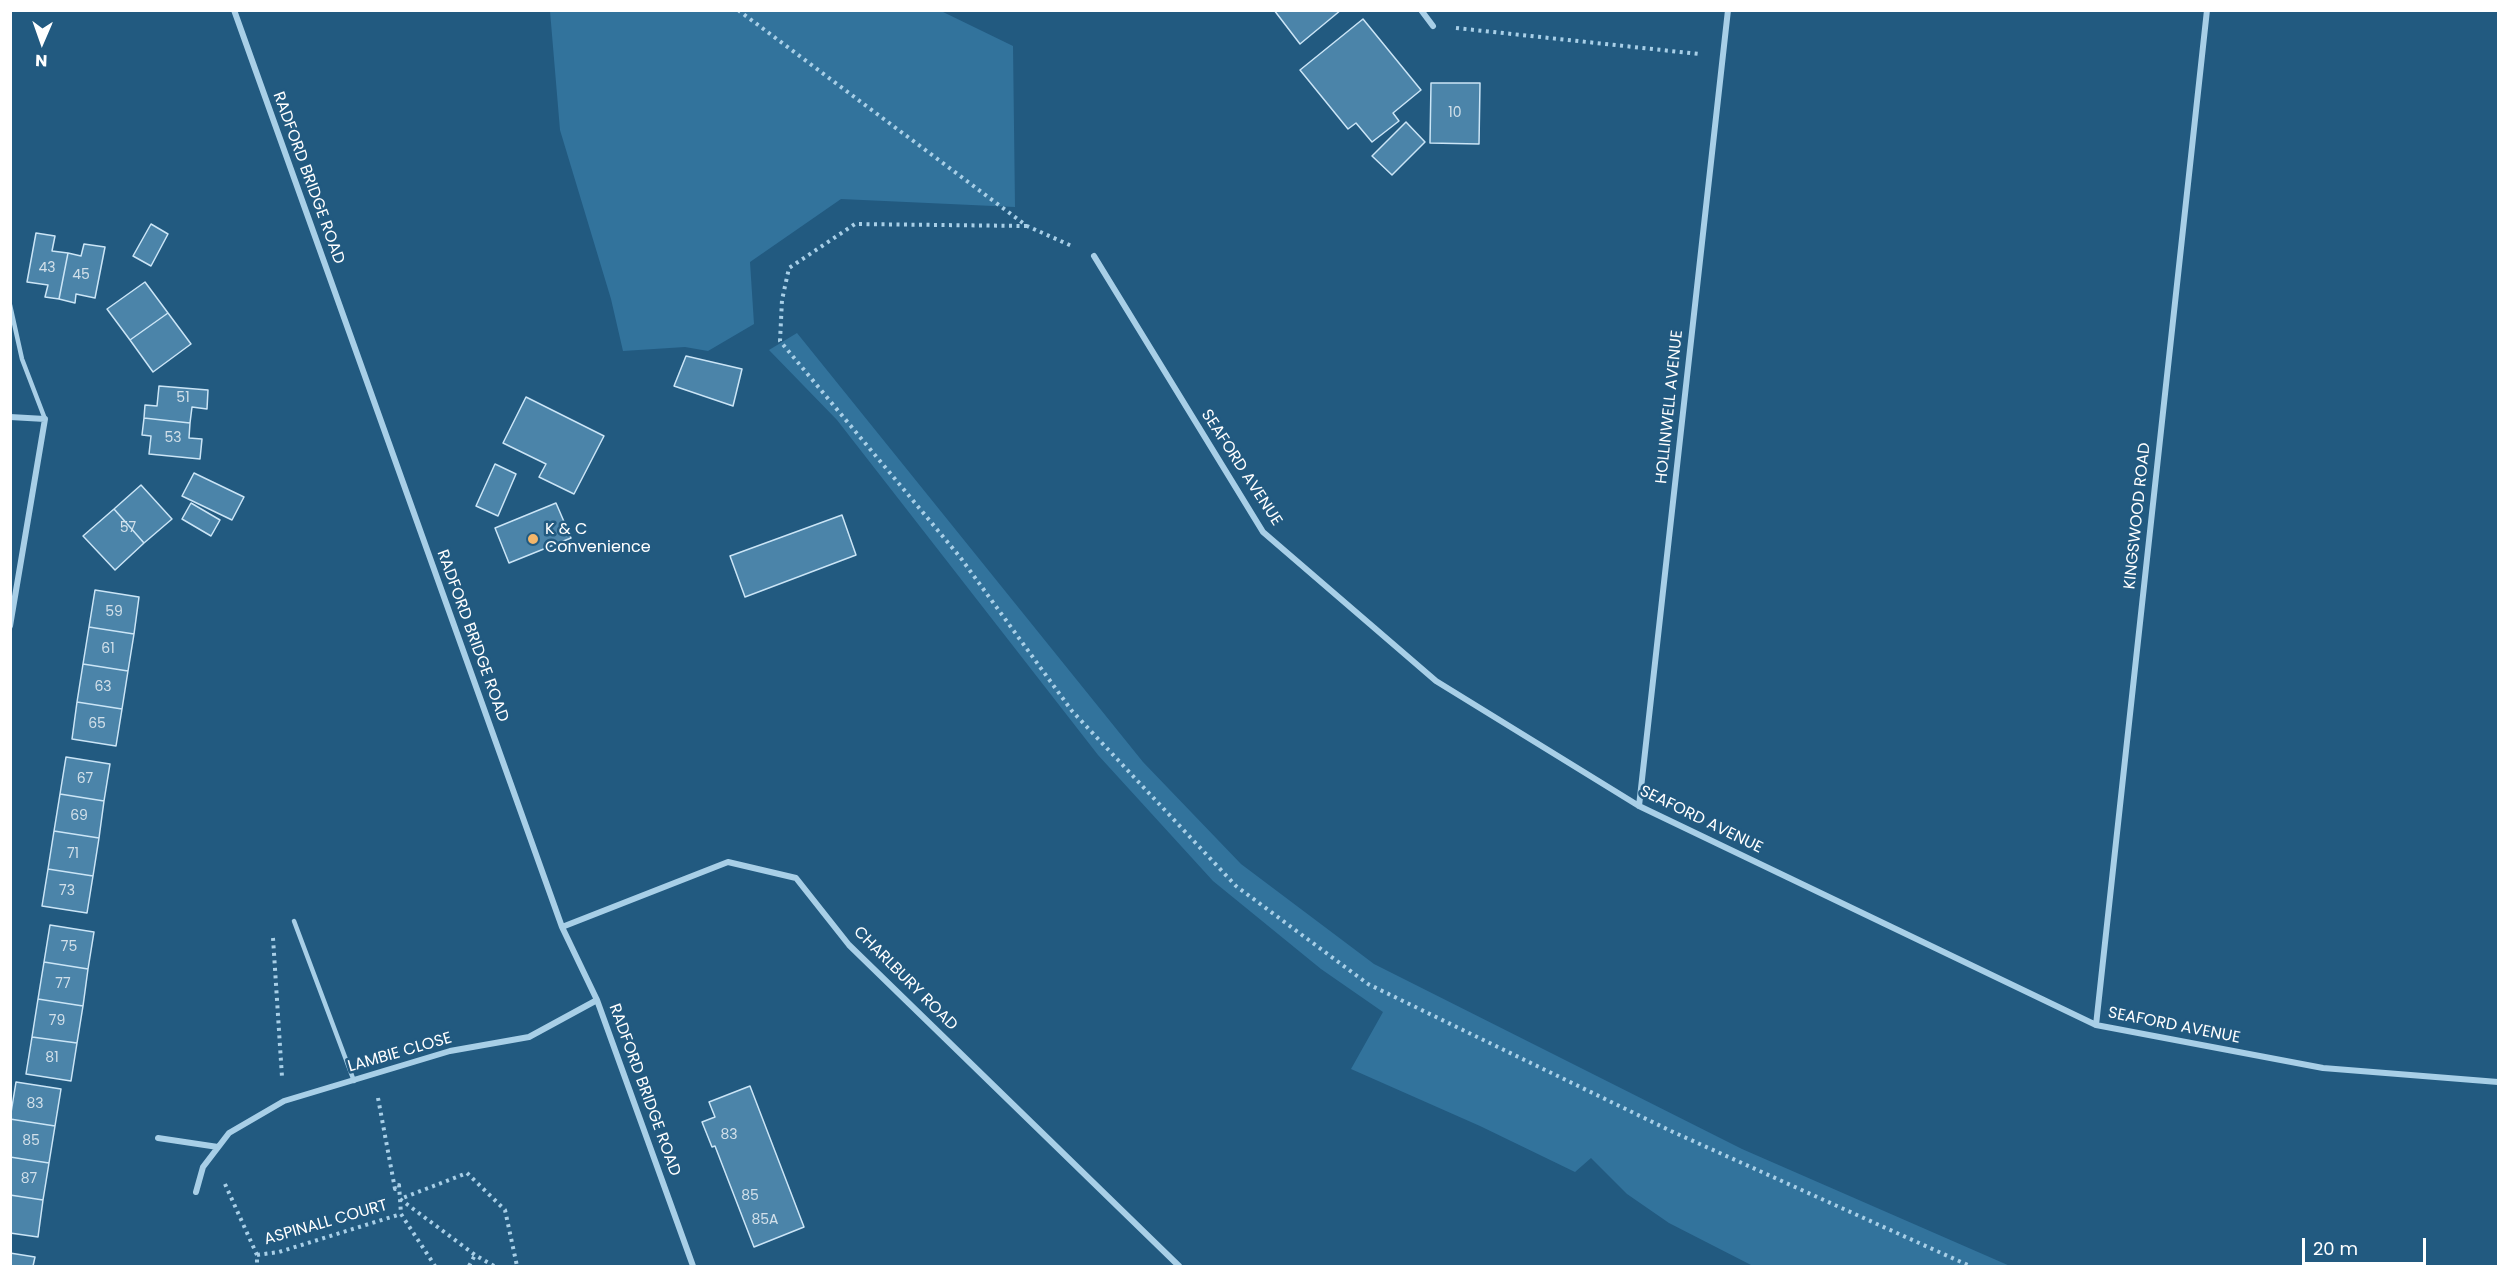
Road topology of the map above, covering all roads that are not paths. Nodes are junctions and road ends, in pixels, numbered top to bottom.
1 (234, 10) edge
2 (1421, 10) edge
3 (1728, 10) edge
4 (2207, 10) edge
5 (1433, 26) road end
6 (1094, 255) road end
7 (10, 305) edge
8 (10, 417) edge
9 (45, 419) junction
10 (10, 626) edge
11 (1639, 806) junction
12 (294, 921) dead end
13 (562, 927) junction
14 (597, 1000) junction
15 (2096, 1025) junction
16 (354, 1081) junction
17 (2499, 1082) edge
18 (158, 1138) dead end
19 (218, 1147) junction
20 (196, 1192) dead end
21 (693, 1266) edge
22 (1179, 1266) edge

1 - 13 street, RADFORD BRIDGE ROAD
2 - 5 street
3 - 11 street, HOLLINWELL AVENUE
4 - 15 street, KINGSWOOD ROAD
6 - 11 street, SEAFORD AVENUE
7 - 9 lane
8 - 9 street
9 - 10 street
11 - 15 street, SEAFORD AVENUE
12 - 16 lane
13 - 14 street, RADFORD BRIDGE ROAD
13 - 22 street, CHARLBURY ROAD
14 - 16 street, LAMBIE CLOSE
14 - 21 street, RADFORD BRIDGE ROAD
15 - 17 street, SEAFORD AVENUE
16 - 19 street, LAMBIE CLOSE
18 - 19 street
19 - 20 street, LAMBIE CLOSE

